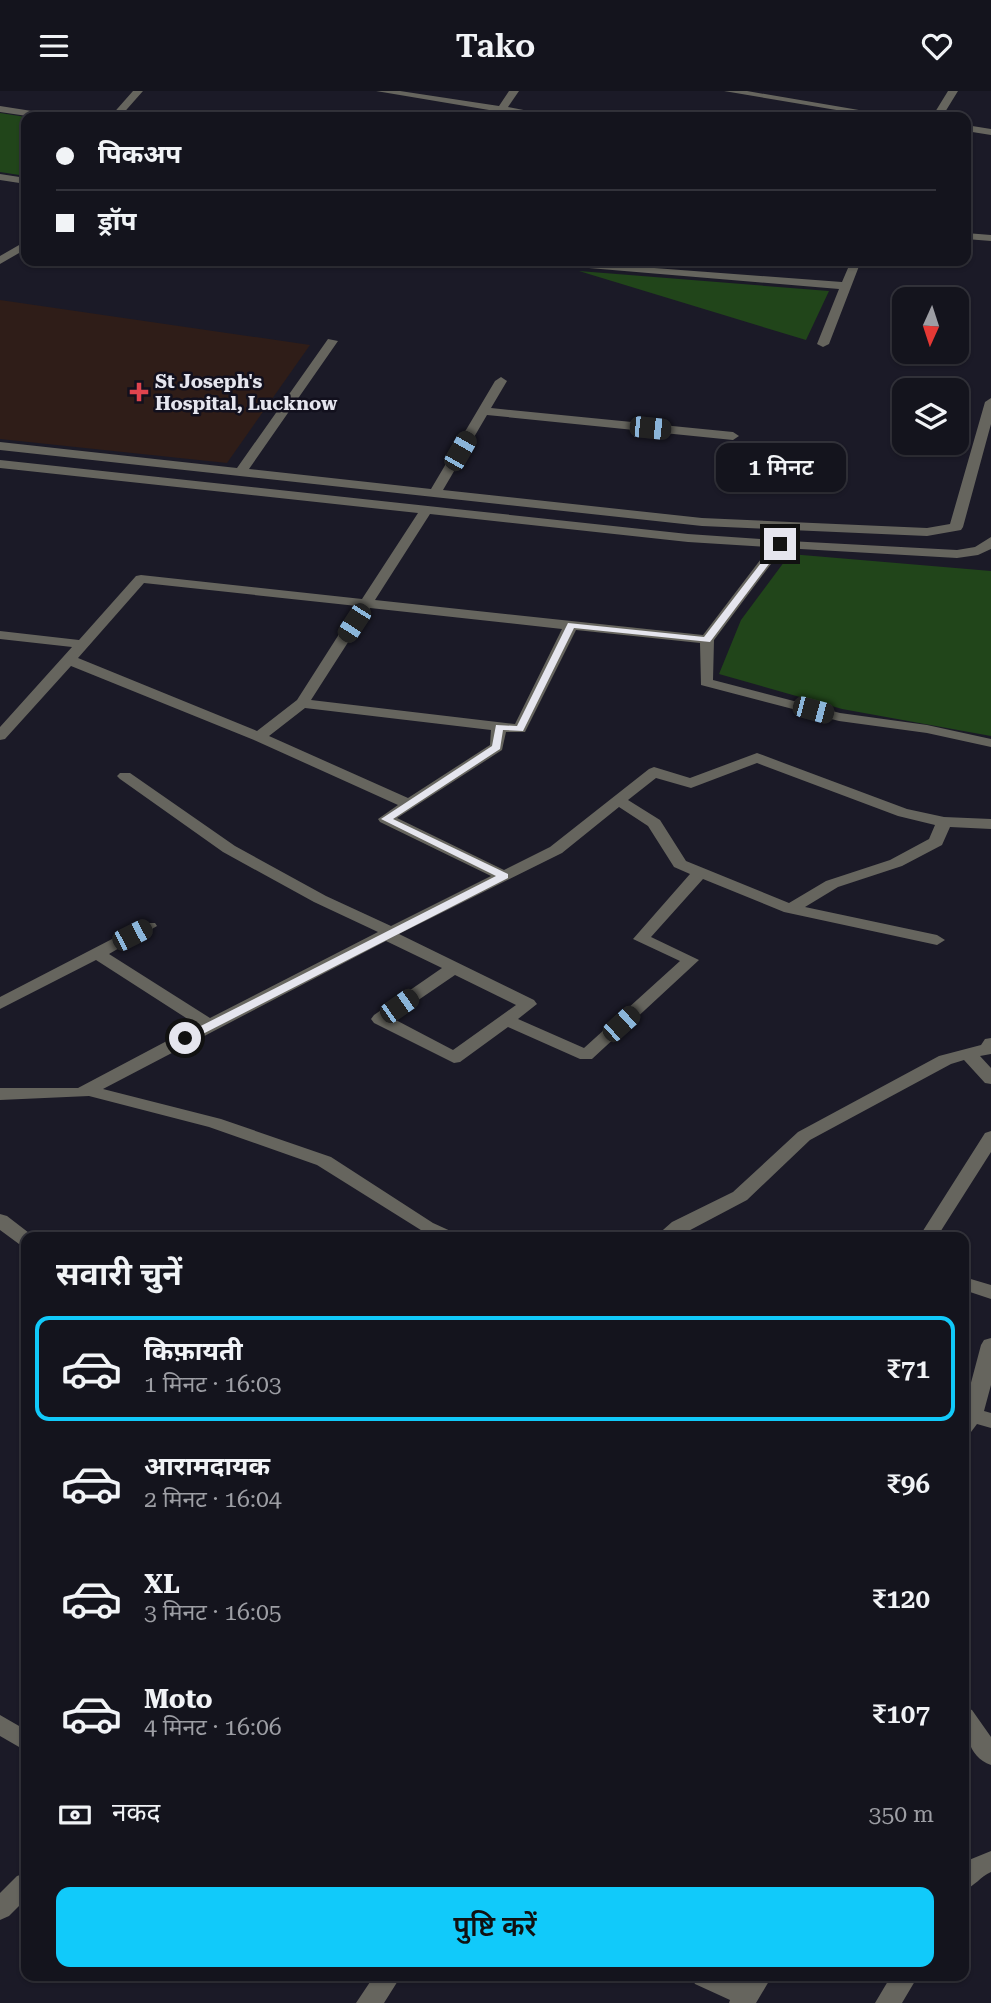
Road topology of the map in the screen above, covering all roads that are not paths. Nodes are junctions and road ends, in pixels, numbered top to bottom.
1 (138, 91) edge
2 (381, 91) edge
3 (514, 91) edge
4 (729, 91) edge
5 (953, 91) edge
6 (0, 109) edge
7 (21, 112) edge
8 (119, 112) edge
9 (493, 112) edge
10 (499, 112) edge
11 (863, 112) edge
12 (940, 112) edge
13 (971, 129) edge
14 (991, 132) edge
15 (0, 177) edge
16 (21, 180) edge
17 (971, 236) edge
18 (991, 238) edge
19 (21, 247) edge
20 (1, 259) edge
21 (602, 266) edge
22 (854, 266) edge
23 (846, 286) junction
24 (332, 341) dead end
25 (823, 344) dead end
26 (501, 381) dead end
27 (991, 402) edge
28 (484, 411) junction
29 (733, 436) dead end
30 (0, 446) edge
31 (0, 464) edge
32 (241, 471) junction
33 (436, 492) junction
34 (426, 510) junction
35 (790, 526) junction
36 (991, 541) edge
37 (780, 544) junction
38 (367, 603) junction
39 (571, 625) junction
40 (0, 635) edge
41 (707, 640) junction
42 (80, 644) junction
43 (67, 659) junction
44 (302, 703) junction
45 (499, 727) junction
46 (0, 736) edge
47 (259, 737) junction
48 (991, 743) edge
49 (125, 776) dead end
50 (618, 800) junction
51 (409, 804) junction
52 (944, 822) junction
53 (991, 824) edge
54 (699, 872) junction
55 (504, 876) junction
56 (790, 909) junction
57 (149, 926) dead end
58 (388, 933) junction
59 (937, 940) dead end
60 (96, 953) junction
61 (454, 968) junction
62 (0, 1004) edge
63 (506, 1020) junction
64 (209, 1025) junction
65 (991, 1042) edge
66 (968, 1054) junction
67 (991, 1079) edge
68 (86, 1090) junction
69 (0, 1094) edge
70 (991, 1137) edge
71 (0, 1220) edge
72 (437, 1232) edge
73 (671, 1232) edge
74 (931, 1232) edge
75 (21, 1236) edge
76 (969, 1284) edge
77 (991, 1291) edge
78 (991, 1345) edge
79 (976, 1421) edge
80 (969, 1723) edge
81 (0, 1724) edge
82 (21, 1739) edge
83 (991, 1756) edge
84 (991, 1861) edge
85 (969, 1872) edge
86 (21, 1888) edge
87 (0, 1909) edge
88 (384, 1981) edge
89 (718, 1981) edge
90 (902, 1981) edge
91 (749, 1992) edge
92 (369, 2003) edge
93 (888, 2003) edge

1 - 8 street
2 - 9 street
3 - 10 street
4 - 11 street
5 - 12 street
6 - 7 street
13 - 14 street
15 - 16 street
17 - 18 street
19 - 20 street
21 - 23 street
22 - 23 street
23 - 25 street
24 - 32 street
26 - 28 street
27 - 35 street
28 - 29 street
28 - 33 street
30 - 32 street
31 - 34 street
32 - 33 street
33 - 35 street
34 - 37 street
34 - 38 street
35 - 37 street
36 - 37 street
37 - 41 street
38 - 39 street
38 - 42 street
38 - 44 street
39 - 41 street
39 - 45 street
40 - 42 street
41 - 48 street
42 - 43 street
43 - 46 street
43 - 47 street
44 - 45 street
44 - 47 street
45 - 51 street
47 - 51 street
49 - 58 street
50 - 52 street
50 - 54 street
50 - 55 street
51 - 55 street
52 - 53 street
52 - 56 street
54 - 56 street
54 - 63 street
55 - 58 street
56 - 59 street
57 - 60 street
58 - 61 street
58 - 64 street
60 - 62 street
60 - 64 street
61 - 63 street
61 - 63 street
64 - 68 street
65 - 66 street
66 - 67 street
66 - 73 street
68 - 69 street
68 - 72 street
70 - 74 street
71 - 75 street
76 - 77 street
78 - 79 street
80 - 83 street
81 - 82 street
84 - 85 street
86 - 87 street
88 - 92 street
89 - 91 street
90 - 93 street

